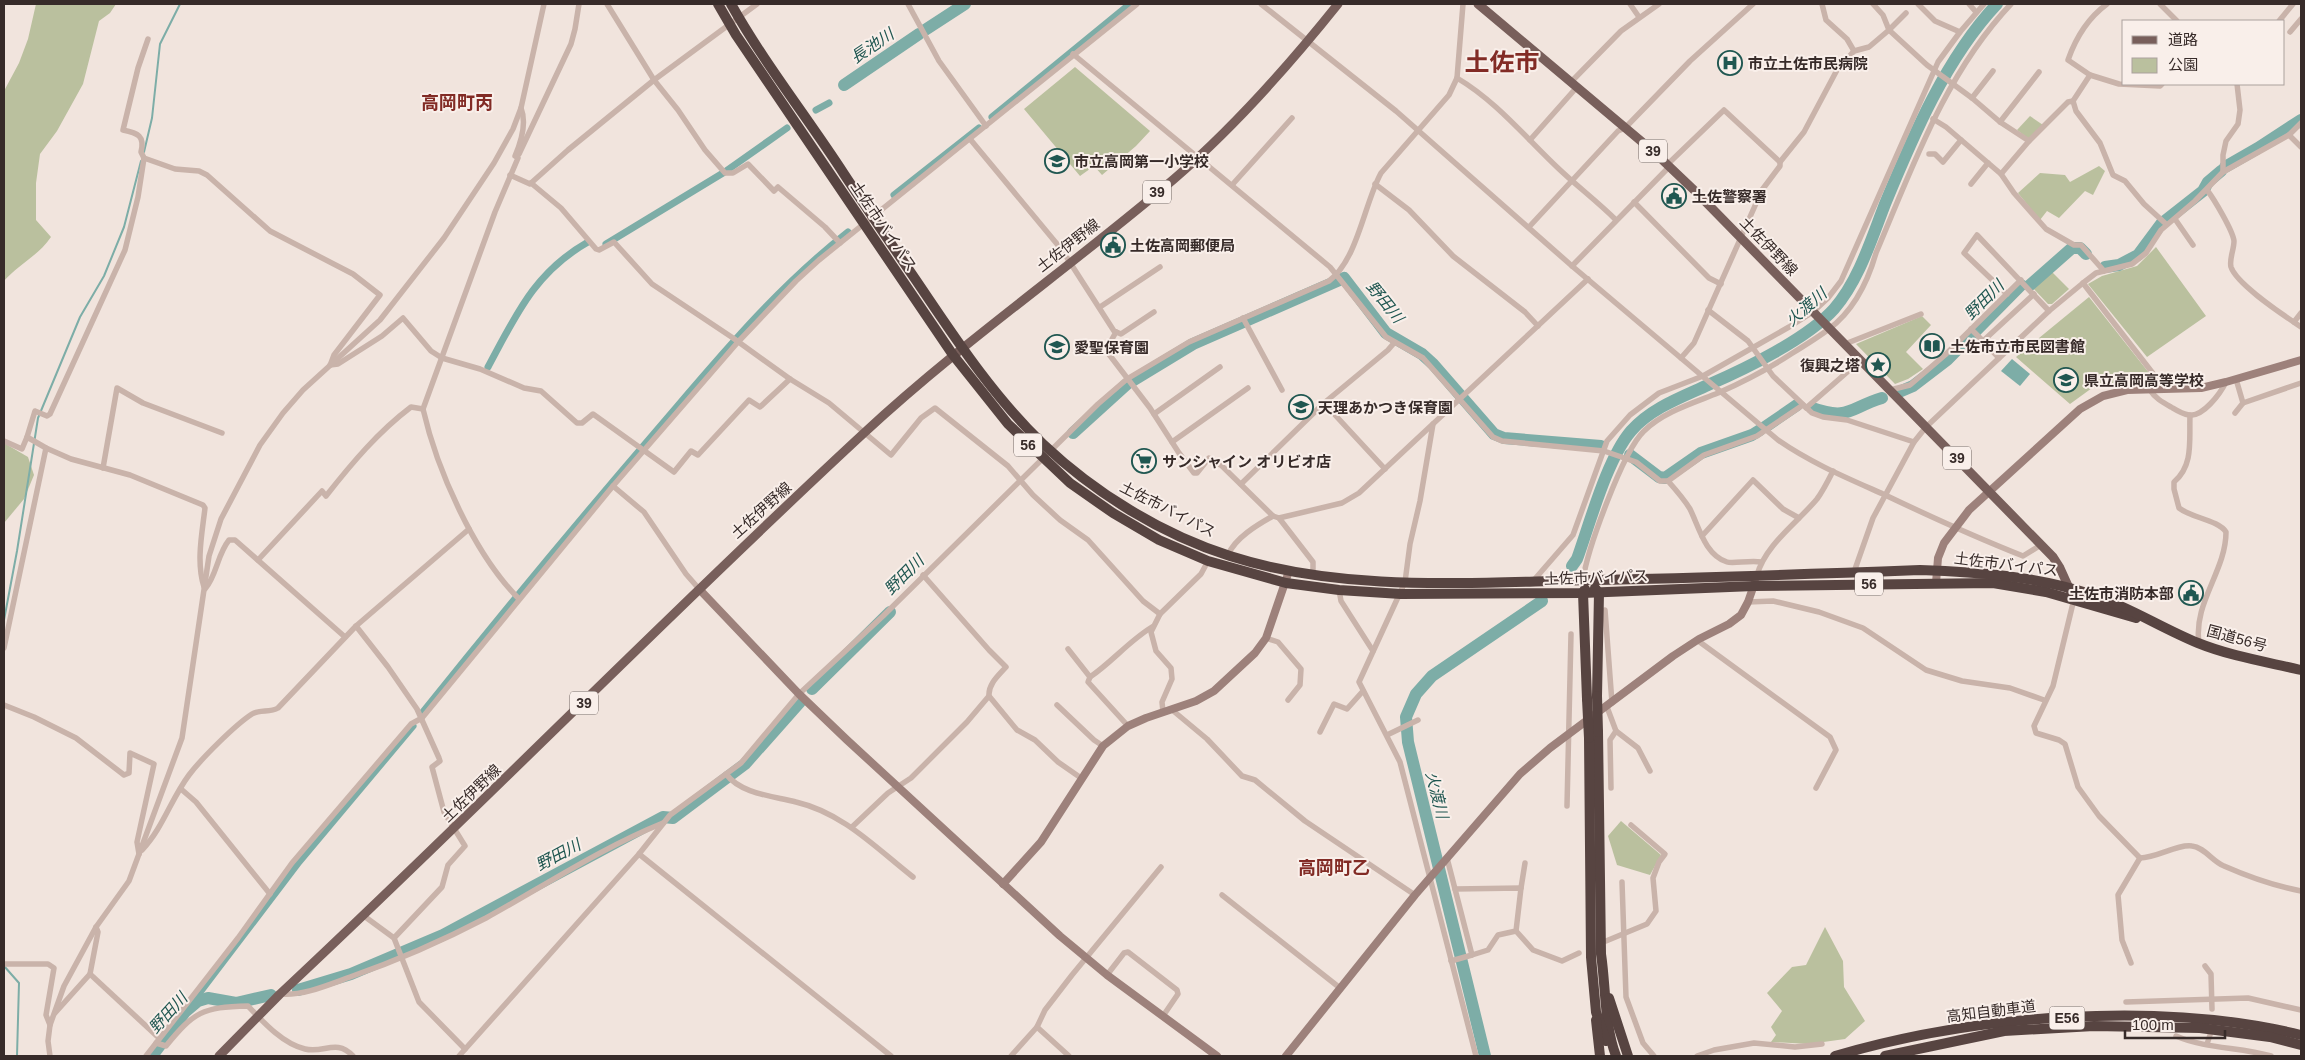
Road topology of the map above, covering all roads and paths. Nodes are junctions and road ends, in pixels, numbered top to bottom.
1 (544, 4) edge
2 (578, 4) edge
3 (607, 4) edge
4 (718, 4) edge
5 (731, 4) edge
6 (757, 4) edge
7 (908, 4) edge
8 (1137, 4) edge
9 (1261, 4) edge
10 (1338, 4) edge
11 (1463, 4) edge
12 (1478, 4) edge
13 (1630, 4) edge
14 (1659, 4) edge
15 (1753, 4) edge
16 (1822, 4) edge
17 (1872, 4) edge
18 (1918, 4) edge
19 (1969, 4) edge
20 (1984, 4) edge
21 (2011, 4) edge
22 (2107, 4) edge
23 (2160, 4) edge
24 (2293, 4) edge
25 (1976, 12) junction
26 (1906, 14) dead end
27 (1639, 16) junction
28 (738, 17) junction
29 (2301, 19) edge
30 (2176, 20) edge
31 (2280, 20) edge
32 (730, 25) junction
33 (1889, 30) junction
34 (1960, 32) junction
35 (2290, 32) dead end
36 (148, 39) dead end
37 (1307, 42) junction
38 (1854, 51) junction
39 (1074, 54) junction
40 (1937, 71) junction
41 (1993, 71) dead end
42 (2039, 72) dead end
43 (2090, 75) junction
44 (1457, 78) junction
45 (654, 80) junction
46 (1952, 82) junction
47 (2122, 84) edge
48 (1574, 85) junction
49 (2140, 85) edge
50 (2161, 85) edge
51 (2237, 85) edge
52 (1972, 98) junction
53 (2073, 101) junction
54 (522, 108) junction
55 (1292, 118) dead end
56 (1933, 119) junction
57 (2000, 122) junction
58 (2301, 123) edge
59 (986, 126) junction
60 (1626, 128) junction
61 (1419, 130) junction
62 (2289, 134) junction
63 (970, 139) junction
64 (1530, 140) junction
65 (1961, 140) junction
66 (2028, 141) junction
67 (2301, 147) edge
68 (1929, 154) dead end
69 (1197, 156) junction
70 (144, 158) junction
71 (518, 158) junction
72 (1780, 162) junction
73 (1988, 163) junction
74 (1669, 167) junction
75 (2223, 172) junction
76 (2001, 174) junction
77 (510, 175) junction
78 (1572, 181) junction
79 (531, 183) junction
80 (1375, 184) junction
81 (1971, 184) dead end
82 (1232, 185) junction
83 (2207, 190) junction
84 (1634, 202) junction
85 (873, 217) junction
86 (2175, 219) junction
87 (1616, 220) junction
88 (864, 224) junction
89 (2166, 224) junction
90 (1529, 228) junction
91 (1740, 236) junction
92 (838, 240) junction
93 (2194, 245) dead end
94 (1070, 262) junction
95 (1572, 266) junction
96 (1160, 267) dead end
97 (2104, 271) junction
98 (1340, 277) junction
99 (1588, 279) junction
100 (2022, 280) junction
101 (2083, 283) junction
102 (1721, 284) junction
103 (2007, 294) junction
104 (2034, 294) junction
105 (1100, 307) junction
106 (1708, 310) junction
107 (2050, 311) junction
108 (1154, 312) dead end
109 (1814, 313) junction
110 (2301, 313) edge
111 (1921, 314) dead end
112 (1243, 318) junction
113 (2294, 322) junction
114 (1538, 326) junction
115 (1829, 327) junction
116 (2301, 327) edge
117 (1971, 329) junction
118 (1116, 332) junction
119 (736, 340) junction
120 (1983, 341) junction
121 (1394, 343) junction
122 (1845, 344) junction
123 (962, 348) junction
124 (1756, 351) junction
125 (953, 355) junction
126 (442, 358) junction
127 (1681, 358) junction
128 (1999, 358) junction
129 (1861, 360) junction
130 (2301, 360) edge
131 (330, 366) junction
132 (1220, 367) dead end
133 (1766, 368) junction
134 (1704, 377) junction
135 (790, 379) junction
136 (1127, 379) junction
137 (2236, 379) junction
138 (2226, 382) junction
139 (2301, 383) edge
140 (1248, 388) dead end
141 (2165, 388) junction
142 (1282, 390) dead end
143 (1890, 390) junction
144 (2150, 390) junction
145 (1721, 391) junction
146 (1461, 396) junction
147 (1324, 403) junction
148 (2243, 403) junction
149 (1805, 406) junction
150 (423, 409) junction
151 (2235, 413) dead end
152 (1154, 414) junction
153 (2190, 415) junction
154 (1433, 424) junction
155 (1926, 427) junction
156 (1765, 430) junction
157 (222, 433) dead end
158 (864, 433) junction
159 (28, 438) junction
160 (4, 441) edge
161 (1172, 442) junction
162 (1914, 442) junction
163 (46, 448) junction
164 (642, 449) junction
165 (1050, 450) junction
166 (1606, 452) junction
167 (1624, 457) junction
168 (1042, 458) junction
169 (103, 468) junction
170 (1385, 469) junction
171 (1833, 472) junction
172 (1020, 479) junction
173 (1668, 481) junction
174 (1241, 484) junction
175 (613, 486) junction
176 (1989, 491) junction
177 (1885, 495) junction
178 (1276, 517) junction
179 (1799, 518) junction
180 (1956, 526) junction
181 (469, 529) junction
182 (1702, 536) junction
183 (2041, 545) junction
184 (1228, 555) junction
185 (258, 560) junction
186 (1208, 561) junction
187 (1761, 562) junction
188 (1288, 571) junction
189 (1936, 571) junction
190 (1854, 572) junction
191 (1313, 575) junction
192 (1757, 575) junction
193 (925, 577) junction
194 (1582, 581) junction
195 (1405, 582) junction
196 (1535, 582) junction
197 (1286, 583) junction
198 (1936, 583) junction
199 (1754, 586) junction
200 (2070, 588) junction
201 (205, 589) junction
202 (700, 590) junction
203 (1339, 590) junction
204 (1599, 593) junction
205 (1401, 594) junction
206 (1583, 594) junction
207 (516, 597) junction
208 (2074, 599) junction
209 (1748, 602) junction
210 (1605, 610) dead end
211 (1160, 614) junction
212 (356, 626) junction
213 (1154, 626) junction
214 (2167, 629) junction
215 (1571, 634) dead end
216 (345, 637) junction
217 (1266, 638) junction
218 (1697, 640) junction
219 (2199, 644) junction
220 (4, 648) edge
221 (1068, 649) dead end
222 (1372, 651) junction
223 (2301, 670) edge
224 (1090, 677) junction
225 (1363, 691) junction
226 (799, 694) junction
227 (989, 696) junction
228 (1592, 698) junction
229 (1288, 700) dead end
230 (2044, 700) junction
231 (4, 705) edge
232 (1609, 705) junction
233 (1057, 706) dead end
234 (1167, 711) junction
235 (422, 718) junction
236 (1418, 720) dead end
237 (1128, 726) junction
238 (1616, 731) junction
239 (1320, 732) dead end
240 (1387, 735) junction
241 (1568, 735) junction
242 (1594, 735) junction
243 (1103, 746) junction
244 (1650, 771) dead end
245 (726, 774) junction
246 (1081, 778) junction
247 (899, 786) junction
248 (1611, 788) dead end
249 (1816, 788) dead end
250 (181, 790) junction
251 (1567, 806) dead end
252 (666, 819) junction
253 (1631, 825) dead end
254 (852, 828) junction
255 (454, 829) junction
256 (139, 854) junction
257 (639, 854) junction
258 (2140, 858) junction
259 (1445, 861) junction
260 (1525, 864) dead end
261 (1160, 867) dead end
262 (913, 877) dead end
263 (1431, 877) junction
264 (1622, 882) dead end
265 (1004, 884) junction
266 (1521, 888) junction
267 (1455, 889) junction
268 (2301, 891) edge
269 (270, 894) junction
270 (1222, 895) dead end
271 (1415, 895) junction
272 (364, 916) junction
273 (96, 927) junction
274 (1516, 931) junction
275 (1625, 933) junction
276 (394, 938) junction
277 (1606, 941) dead end
278 (1579, 953) dead end
279 (1470, 956) junction
280 (400, 958) junction
281 (1087, 959) junction
282 (1453, 960) junction
283 (4, 962) edge
284 (2131, 963) dead end
285 (2205, 966) dead end
286 (90, 974) junction
287 (1107, 975) junction
288 (1340, 988) junction
289 (1606, 990) junction
290 (280, 994) junction
291 (2212, 1000) junction
292 (2126, 1002) dead end
293 (2212, 1009) dead end
294 (2301, 1010) edge
295 (1596, 1012) junction
296 (54, 1013) junction
297 (1163, 1016) junction
298 (258, 1017) junction
299 (50, 1025) junction
300 (1037, 1027) junction
301 (2004, 1031) junction
302 (2210, 1035) dead end
303 (2301, 1035) edge
304 (2176, 1036) dead end
305 (157, 1041) junction
306 (1822, 1044) dead end
307 (2207, 1044) junction
308 (2301, 1045) edge
309 (465, 1049) junction
310 (50, 1056) edge
311 (146, 1056) edge
312 (219, 1056) edge
313 (353, 1056) edge
314 (459, 1056) edge
315 (891, 1056) edge
316 (1011, 1056) edge
317 (1068, 1056) edge
318 (1216, 1056) edge
319 (1286, 1056) edge
320 (1476, 1056) edge
321 (1600, 1056) edge
322 (1610, 1056) edge
323 (1616, 1056) edge
324 (1628, 1056) edge
325 (1654, 1056) edge
326 (1697, 1056) edge
327 (1835, 1056) edge
328 (1885, 1056) edge
329 (1907, 1056) edge
330 (2272, 1056) edge

1 - 54 street
2 - 71 street
3 - 45 street
4 - 32 highway, 土佐市バイパス / 56
5 - 28 highway, 土佐市バイパス / 56
6 - 28 street
7 - 59 street
8 - 39 street
9 - 37 street
10 - 37 main road, 土佐伊野線 / 39
11 - 44 street
12 - 48 main road, 土佐伊野線 / 39
13 - 27 street
14 - 27 street
15 - 60 street
16 - 38 street
17 - 33 street
18 - 34 street
19 - 25 street
20 - 25 street
21 - 46 street
22 - 43 street
23 - 30 street
24 - 31 street
25 - 34 street
26 - 33 street
27 - 48 street
28 - 32 street
28 - 85 highway, 土佐市バイパス / 56
29 - 35 street
32 - 45 street
32 - 88 highway, 土佐市バイパス / 56
33 - 38 street
33 - 40 street
34 - 40 street
36 - 70 street
37 - 61 street
37 - 69 main road, 土佐伊野線 / 39
38 - 72 street
39 - 59 street
39 - 69 street
40 - 46 street
40 - 109 street
41 - 52 street
42 - 57 street
43 - 47 street
43 - 53 street
44 - 61 street
44 - 64 street
45 - 79 street
45 - 92 street
46 - 52 street
46 - 56 street
48 - 60 main road, 土佐伊野線 / 39
48 - 64 street
49 - 50 street
51 - 75 street
52 - 57 street
53 - 66 street
53 - 89 street
54 - 71 street
54 - 131 street
55 - 82 street
56 - 65 street
56 - 115 street
57 - 66 street
58 - 62 street
59 - 63 street
60 - 74 main road, 土佐伊野線 / 39
60 - 78 street
61 - 80 street
61 - 90 street
62 - 67 street
62 - 75 street
63 - 85 street
63 - 94 street
64 - 78 street
65 - 68 street
65 - 73 street
66 - 76 street
69 - 82 street
69 - 94 main road, 土佐伊野線 / 39
70 - 131 street
70 - 159 street
71 - 77 street
72 - 74 street
72 - 91 street
73 - 76 street
73 - 81 street
74 - 84 street
74 - 91 main road, 土佐伊野線 / 39
75 - 83 street
76 - 97 street
77 - 79 street
77 - 126 street
78 - 87 street
78 - 90 street
79 - 119 street
80 - 98 street
80 - 114 street
82 - 98 street
83 - 86 street
83 - 113 street
84 - 87 street
84 - 102 street
85 - 88 street
85 - 123 highway, 土佐市バイパス / 56
86 - 89 street
86 - 93 street
87 - 95 street
88 - 92 street
88 - 125 highway, 土佐市バイパス / 56
89 - 97 street
90 - 95 street
91 - 102 street
91 - 109 main road, 土佐伊野線 / 39
92 - 119 street
94 - 105 street
94 - 123 main road, 土佐伊野線 / 39
95 - 99 street
96 - 105 street
97 - 101 street
98 - 112 street
98 - 121 street
99 - 114 street
99 - 127 street
100 - 103 street
100 - 103 street
100 - 104 street
101 - 107 street
101 - 141 street
102 - 106 street
103 - 117 street
104 - 107 street
104 - 120 street
105 - 118 street
106 - 124 street
106 - 127 street
107 - 128 street
108 - 118 street
109 - 115 main road, 土佐伊野線 / 39
109 - 124 street
110 - 113 street
111 - 122 street
112 - 136 street
112 - 142 street
113 - 116 street
114 - 146 street
115 - 122 main road, 土佐伊野線 / 39
115 - 133 street
117 - 120 street
117 - 143 street
118 - 136 street
119 - 135 street
119 - 164 street
120 - 128 street
121 - 146 street
121 - 147 street
122 - 129 main road, 土佐伊野線 / 39
123 - 125 main road, 土佐伊野線 / 39
123 - 165 highway, 土佐市バイパス / 56
124 - 133 street
124 - 134 street
125 - 158 main road, 土佐伊野線 / 39
125 - 168 highway, 土佐市バイパス / 56
126 - 131 street
126 - 150 street
126 - 164 street
127 - 134 street
128 - 155 street
129 - 143 main road, 土佐伊野線 / 39
129 - 149 street
130 - 137 street
131 - 201 street
132 - 152 street
133 - 145 street
133 - 149 street
134 - 145 street
134 - 166 street
135 - 158 street
135 - 164 street
136 - 152 street
136 - 165 street
137 - 138 street
137 - 148 street
138 - 141 street
138 - 153 street
139 - 148 street
140 - 161 street
141 - 144 street
143 - 155 main road, 土佐伊野線 / 39
144 - 153 street
144 - 176 street
145 - 156 street
145 - 167 street
146 - 154 street
146 - 166 street
147 - 170 street
147 - 174 street
148 - 151 street
149 - 156 street
149 - 162 street
150 - 181 street
150 - 185 street
152 - 161 street
153 - 219 street
154 - 170 street
154 - 195 street
155 - 162 street
155 - 176 main road, 土佐伊野線 / 39
156 - 171 street
156 - 173 street
157 - 169 street
158 - 172 street
158 - 202 main road, 土佐伊野線 / 39
159 - 160 street
159 - 163 street
161 - 174 street
162 - 177 street
163 - 169 street
163 - 220 street
164 - 175 street
165 - 168 street
165 - 184 highway, 土佐市バイパス / 56
166 - 167 street
166 - 196 street
167 - 173 street
167 - 194 street
168 - 172 street
168 - 186 highway, 土佐市バイパス / 56
169 - 201 street
170 - 178 street
171 - 177 street
171 - 179 street
172 - 193 street
172 - 211 street
173 - 182 street
174 - 178 street
175 - 202 street
175 - 207 street
176 - 180 street
176 - 183 main road, 土佐伊野線 / 39
177 - 180 street
177 - 190 street
178 - 184 street
178 - 191 street
179 - 182 street
179 - 187 street
180 - 183 street
180 - 189 street
181 - 207 street
181 - 212 street
182 - 187 street
183 - 200 main road, 土佐伊野線 / 39
184 - 188 highway, 土佐市バイパス / 56
185 - 201 street
185 - 216 street
186 - 197 highway, 土佐市バイパス / 56
186 - 211 street
187 - 192 street
188 - 191 highway, 土佐市バイパス / 56
188 - 197 street
189 - 190 highway, 土佐市バイパス / 56
189 - 198 street
189 - 200 highway, 土佐市バイパス / 56
190 - 192 highway, 土佐市バイパス / 56
191 - 195 highway, 土佐市バイパス / 56
192 - 194 highway, 土佐市バイパス / 56
192 - 199 street
193 - 226 street
193 - 227 street
194 - 196 highway, 土佐市バイパス / 56
194 - 204 highway
194 - 206 highway
195 - 196 highway, 土佐市バイパス / 56
195 - 205 street
197 - 203 highway, 土佐市バイパス / 56
197 - 217 street
198 - 199 highway, 土佐市バイパス / 56
198 - 208 highway, 土佐市バイパス / 56
199 - 204 highway, 土佐市バイパス / 56
199 - 209 street
200 - 208 main road, 土佐伊野線 / 39
200 - 214 highway, 土佐市バイパス / 56
201 - 256 street
202 - 226 street
202 - 255 main road, 土佐伊野線 / 39
203 - 205 highway, 土佐市バイパス / 56
203 - 222 street
204 - 206 highway, 土佐市バイパス / 56
204 - 228 highway
205 - 206 highway, 土佐市バイパス / 56
205 - 222 street
206 - 228 highway
207 - 235 street
208 - 214 highway, 土佐市バイパス / 56
208 - 230 street
209 - 218 street
209 - 230 street
210 - 232 street
211 - 213 street
212 - 216 street
212 - 235 street
213 - 224 street
213 - 234 street
214 - 219 highway, 国道56号 / 56
215 - 241 street
216 - 250 street
217 - 229 street
217 - 234 street
218 - 232 street
218 - 249 street
219 - 223 highway, 国道56号 / 56
221 - 224 street
222 - 225 street
224 - 237 street
225 - 239 street
225 - 240 street
226 - 245 street
226 - 247 street
227 - 246 street
227 - 247 street
228 - 242 highway, bridge
230 - 258 street
231 - 256 street
232 - 238 street
232 - 241 street
233 - 243 street
234 - 237 street
234 - 271 street
235 - 255 street
235 - 269 street
236 - 240 street
237 - 243 street
238 - 244 street
238 - 248 street
240 - 263 street
241 - 251 street
241 - 259 street
242 - 289 highway
242 - 295 highway
243 - 246 street
245 - 252 street
245 - 254 street
246 - 265 street
247 - 254 street
247 - 265 street
250 - 256 street
250 - 269 street
252 - 257 street
252 - 280 street
253 - 275 street
254 - 262 street
255 - 272 main road, 土佐伊野線 / 39
255 - 276 street
256 - 273 street
257 - 309 street
257 - 315 street
258 - 268 street
258 - 284 street
259 - 263 street
259 - 267 street
260 - 266 street
261 - 281 street
263 - 271 street
263 - 282 street
264 - 275 street
265 - 281 street
266 - 267 street
266 - 274 street
267 - 279 street
269 - 305 street
270 - 288 street
271 - 288 street
272 - 276 street
272 - 290 main road, 土佐伊野線 / 39
273 - 286 street
273 - 296 street
274 - 278 street
274 - 279 street
275 - 277 street
275 - 325 street
276 - 280 street
279 - 282 street
280 - 290 street
280 - 309 street
281 - 287 street
281 - 300 street
282 - 320 street
283 - 299 street
285 - 291 street
286 - 296 street
286 - 305 street
287 - 297 street
287 - 297 street
288 - 319 street
289 - 323 highway
289 - 324 highway
290 - 298 main road, 土佐伊野線 / 39
291 - 292 street
291 - 293 street
291 - 294 street
295 - 321 highway
295 - 322 highway
296 - 299 street
297 - 318 street
298 - 305 street
298 - 312 main road, 土佐伊野線 / 39
298 - 313 street
299 - 310 street
300 - 316 street
300 - 317 street
301 - 308 highway, 高知自動車道 / E56
301 - 328 highway, 高知自動車道 / E56
301 - 329 highway
302 - 307 street
303 - 327 highway, 高知自動車道 / E56
304 - 307 street
305 - 311 street
306 - 326 street
307 - 330 street
309 - 314 street

